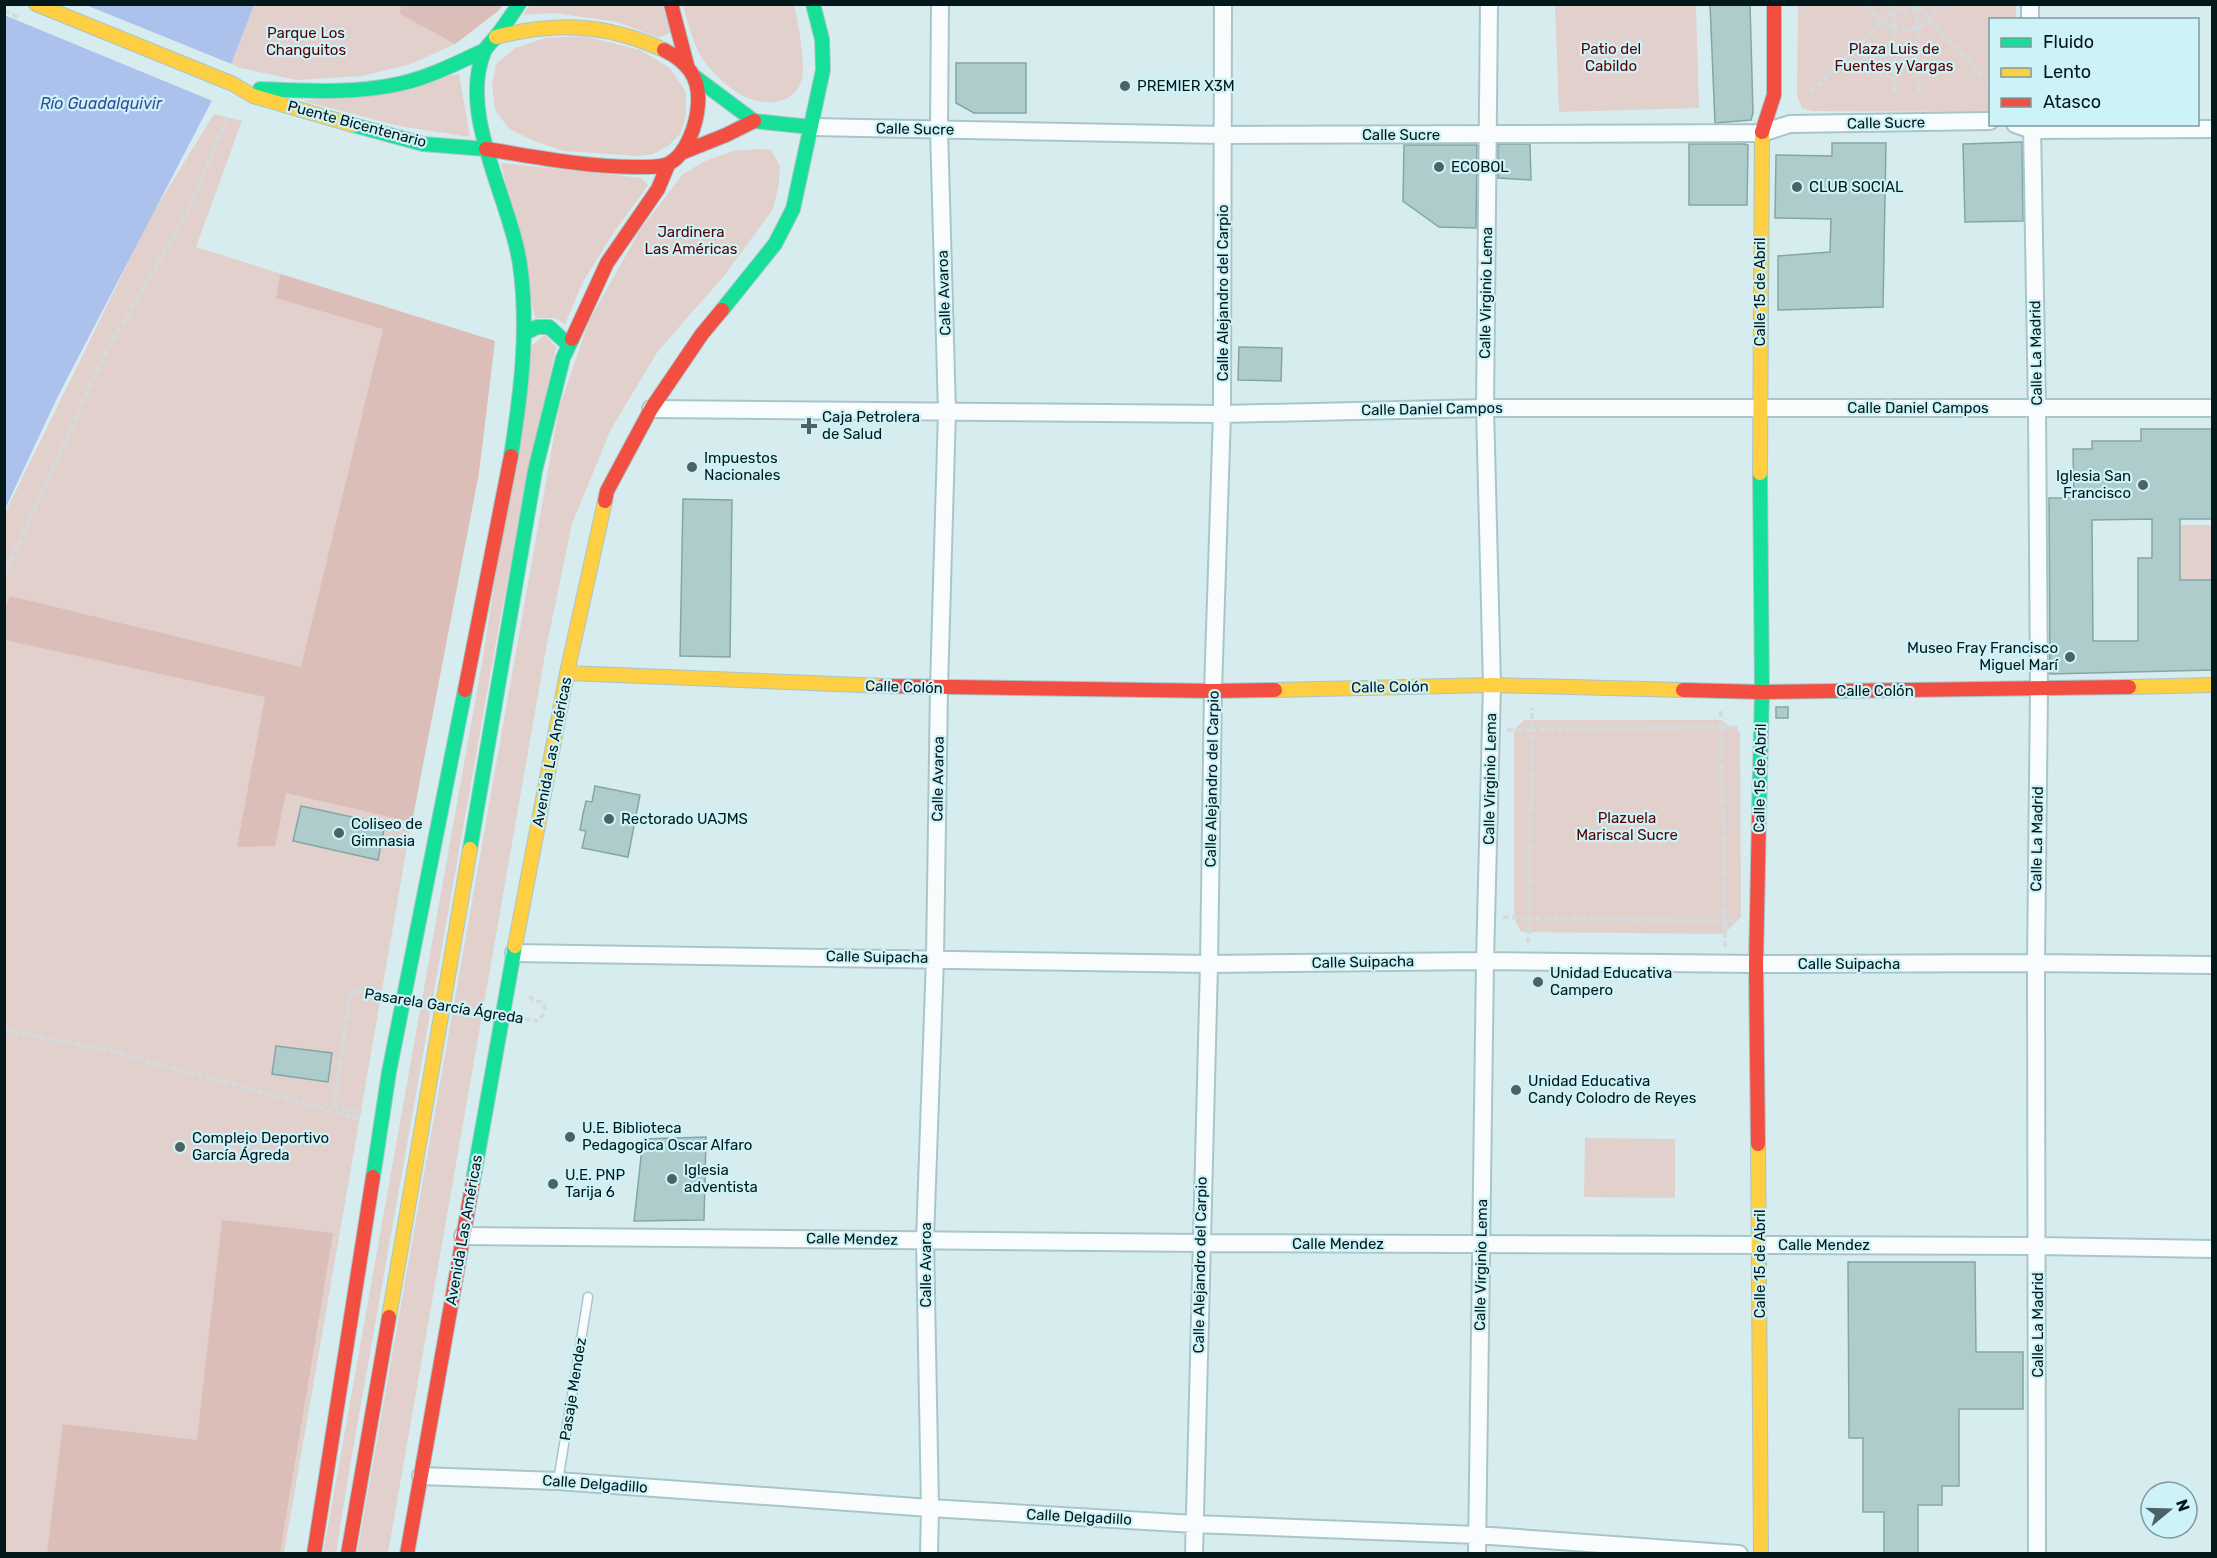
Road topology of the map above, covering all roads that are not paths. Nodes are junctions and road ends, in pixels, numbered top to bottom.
1 (36, 4) edge
2 (519, 4) edge
3 (671, 4) edge
4 (813, 4) edge
5 (940, 4) edge
6 (1223, 4) edge
7 (1489, 4) edge
8 (1774, 4) edge
9 (496, 37) junction
10 (484, 50) junction
11 (687, 65) junction
12 (695, 77) junction
13 (233, 84) junction
14 (754, 121) junction
15 (1989, 122) edge
16 (811, 127) junction
17 (2032, 127) edge
18 (939, 129) junction
19 (2212, 129) edge
20 (1762, 133) junction
21 (1223, 135) junction
22 (1488, 135) junction
23 (486, 149) junction
24 (681, 153) junction
25 (668, 165) junction
26 (525, 333) junction
27 (569, 345) junction
28 (1759, 407) junction
29 (1485, 408) junction
30 (2212, 408) edge
31 (651, 409) junction
32 (2037, 409) junction
33 (947, 411) junction
34 (1222, 414) junction
35 (567, 673) junction
36 (1492, 685) junction
37 (2212, 685) edge
38 (939, 688) junction
39 (2039, 690) junction
40 (1213, 691) junction
41 (1762, 692) junction
42 (514, 953) junction
43 (935, 958) junction
44 (1485, 961) junction
45 (2036, 963) junction
46 (1209, 964) junction
47 (1756, 964) junction
48 (2212, 965) edge
49 (464, 1236) junction
50 (925, 1240) junction
51 (1201, 1244) junction
52 (1481, 1244) junction
53 (1760, 1245) junction
54 (2038, 1246) junction
55 (2212, 1249) edge
56 (588, 1297) dead end
57 (421, 1476) junction
58 (558, 1481) junction
59 (930, 1508) junction
60 (1194, 1524) junction
61 (1477, 1535) junction
62 (314, 1554) edge
63 (348, 1554) edge
64 (407, 1554) edge
65 (929, 1554) edge
66 (1194, 1554) edge
67 (1477, 1554) edge
68 (1739, 1554) edge
69 (1761, 1554) edge
70 (2037, 1554) edge

1 - 13 main road, Puente Bicentenario
2 - 9 main road
3 - 11 main road
4 - 16 main road, Avenida Las Américas
5 - 18 street, Calle Avaroa
6 - 21 street, Calle Alejandro del Carpio
7 - 22 street, Calle Virginio Lema
8 - 20 main road, Calle 15 de Abril
9 - 10 main road
9 - 11 main road
10 - 13 main road, Puente Bicentenario
10 - 23 main road
11 - 12 main road
12 - 14 main road
12 - 24 main road
13 - 23 main road, Puente Bicentenario
14 - 16 main road
14 - 24 main road
15 - 20 street, Calle Sucre
16 - 18 street, Calle Sucre
16 - 31 main road, Avenida Las Américas
17 - 19 street
17 - 32 street, Calle La Madrid
18 - 21 street, Calle Sucre
18 - 33 street, Calle Avaroa
20 - 22 street, Calle Sucre
20 - 28 main road, Calle 15 de Abril
21 - 22 street, Calle Sucre
21 - 34 street, Calle Alejandro del Carpio
22 - 29 street, Calle Virginio Lema
23 - 25 main road
23 - 26 main road
24 - 25 main road
25 - 27 main road
26 - 27 main road
26 - 62 main road
27 - 63 main road
28 - 29 street, Calle Daniel Campos
28 - 32 street, Calle Daniel Campos
28 - 41 main road, Calle 15 de Abril
29 - 34 street, Calle Daniel Campos
29 - 36 street, Calle Virginio Lema
30 - 32 street, Calle Daniel Campos
31 - 33 street, Calle Daniel Campos
31 - 35 main road, Avenida Las Américas
32 - 39 street, Calle La Madrid
33 - 34 street, Calle Daniel Campos
33 - 38 street, Calle Avaroa
34 - 40 street, Calle Alejandro del Carpio
35 - 38 main road, Calle Colón
35 - 42 main road, Avenida Las Américas
36 - 40 main road, Calle Colón
36 - 41 main road, Calle Colón
36 - 44 street, Calle Virginio Lema
37 - 39 main road, Calle Colón
38 - 40 main road, Calle Colón
38 - 43 street, Calle Avaroa
39 - 41 main road, Calle Colón
39 - 45 street, Calle La Madrid
40 - 46 street, Calle Alejandro del Carpio
41 - 47 main road, Calle 15 de Abril
42 - 43 street, Calle Suipacha
42 - 49 main road, Avenida Las Américas
43 - 46 street, Calle Suipacha
43 - 50 street, Calle Avaroa
44 - 46 street, Calle Suipacha
44 - 47 street, Calle Suipacha
44 - 52 street, Calle Virginio Lema
45 - 47 street, Calle Suipacha
45 - 48 street, Calle Suipacha
45 - 54 street, Calle La Madrid
46 - 51 street, Calle Alejandro del Carpio
47 - 53 main road, Calle 15 de Abril
49 - 50 street, Calle Mendez
49 - 57 main road, Avenida Las Américas
50 - 51 street, Calle Mendez
50 - 59 street, Calle Avaroa
51 - 52 street, Calle Mendez
51 - 60 street, Calle Alejandro del Carpio
52 - 53 street, Calle Mendez
52 - 61 street, Calle Virginio Lema
53 - 54 street, Calle Mendez
53 - 69 main road, Calle 15 de Abril
54 - 55 street, Calle Mendez
54 - 70 street, Calle La Madrid
56 - 58 lane, Pasaje Mendez
57 - 58 street, Calle Delgadillo
57 - 64 main road, Avenida Las Américas
58 - 59 street, Calle Delgadillo
59 - 60 street, Calle Delgadillo
59 - 65 street, Calle Avaroa
60 - 61 street, Calle Delgadillo
60 - 66 street, Calle Alejandro del Carpio
61 - 67 street, Calle Virginio Lema
61 - 68 street, Calle Delgadillo

